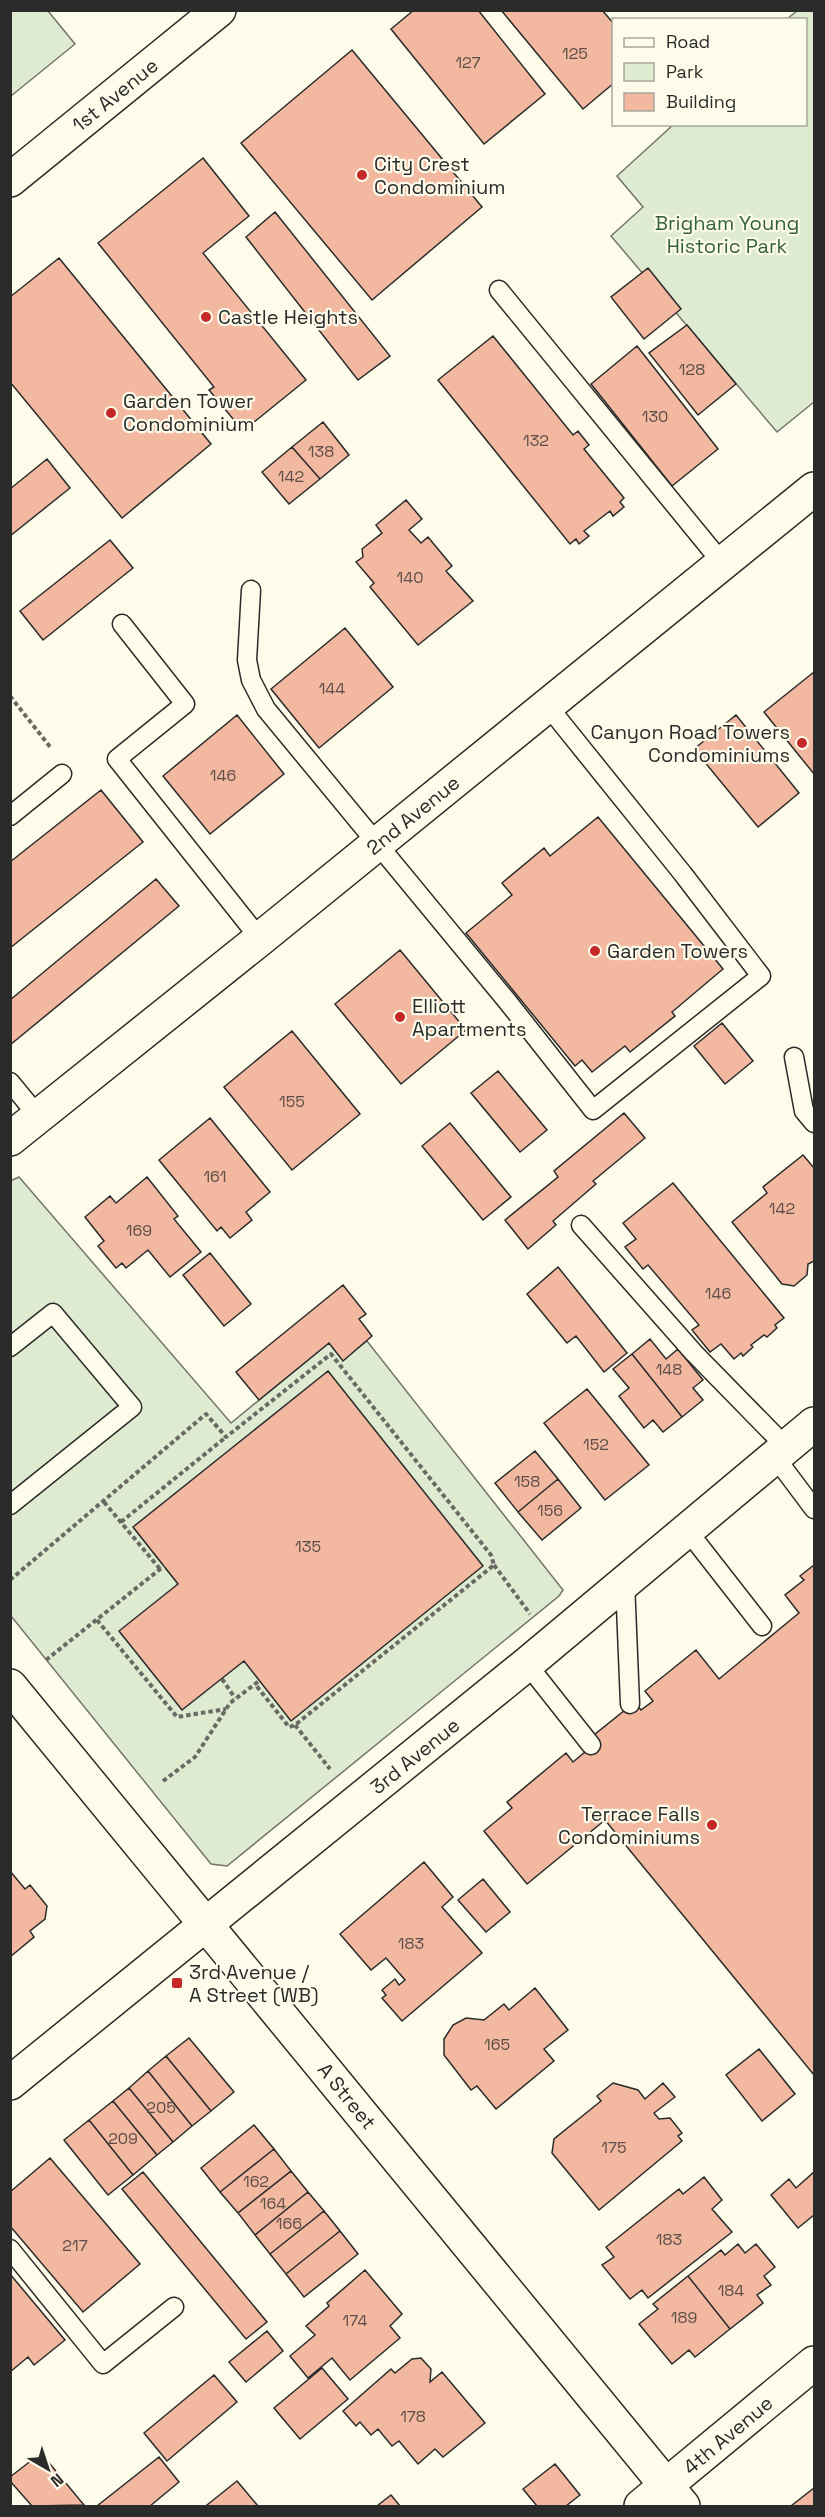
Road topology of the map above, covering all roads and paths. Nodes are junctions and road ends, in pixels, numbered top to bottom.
1 (219, 10) edge
2 (10, 180) edge
3 (499, 290) dead end
4 (814, 489) edge
5 (723, 564) junction
6 (251, 590) dead end
7 (122, 624) dead end
8 (10, 696) edge
9 (547, 705) junction
10 (52, 749) dead end
11 (62, 774) dead end
12 (10, 816) edge
13 (377, 844) junction
14 (260, 939) junction
15 (794, 1057) dead end
16 (10, 1082) edge
17 (38, 1116) junction
18 (814, 1123) edge
19 (10, 1139) edge
20 (581, 1225) dead end
21 (10, 1347) edge
22 (814, 1424) edge
23 (226, 1437) junction
24 (780, 1452) junction
25 (104, 1502) junction
26 (10, 1505) edge
27 (814, 1509) edge
28 (121, 1522) junction
29 (687, 1530) junction
30 (494, 1566) junction
31 (10, 1580) edge
32 (624, 1582) junction
33 (532, 1617) dead end
34 (97, 1620) junction
35 (762, 1626) dead end
36 (46, 1660) dead end
37 (527, 1664) junction
38 (222, 1679) dead end
39 (10, 1686) edge
40 (235, 1698) junction
41 (630, 1704) dead end
42 (226, 1709) junction
43 (295, 1725) junction
44 (591, 1745) dead end
45 (330, 1769) dead end
46 (163, 1781) dead end
47 (208, 1925) junction
48 (10, 2083) edge
49 (10, 2249) edge
50 (174, 2307) dead end
51 (814, 2363) edge
52 (675, 2496) edge
53 (640, 2506) edge

1 - 2 street, 1st Avenue
3 - 5 lane
4 - 5 street, 2nd Avenue
5 - 9 street, 2nd Avenue
6 - 13 lane
7 - 14 lane
8 - 10 path
9 - 13 street, 2nd Avenue
9 - 13 lane
11 - 12 lane
13 - 14 street, 2nd Avenue
14 - 17 street, 2nd Avenue
15 - 18 lane
16 - 17 lane
17 - 19 street, 2nd Avenue
20 - 24 lane
21 - 26 lane
22 - 24 street, 3rd Avenue
23 - 25 path
23 - 28 path
23 - 30 path
24 - 27 lane
24 - 29 street, 3rd Avenue
25 - 28 path
25 - 31 path
28 - 34 path
29 - 32 street, 3rd Avenue
29 - 35 lane
30 - 33 path
30 - 43 path
32 - 37 street, 3rd Avenue
32 - 41 lane
34 - 36 path
34 - 42 path
37 - 44 lane
37 - 47 street, 3rd Avenue
38 - 40 path
39 - 47 street, A Street
40 - 42 path
40 - 43 path
42 - 46 path
43 - 45 path
47 - 48 street, 3rd Avenue
47 - 52 street, A Street
49 - 50 lane
51 - 52 street, 4th Avenue
52 - 53 street, 4th Avenue

